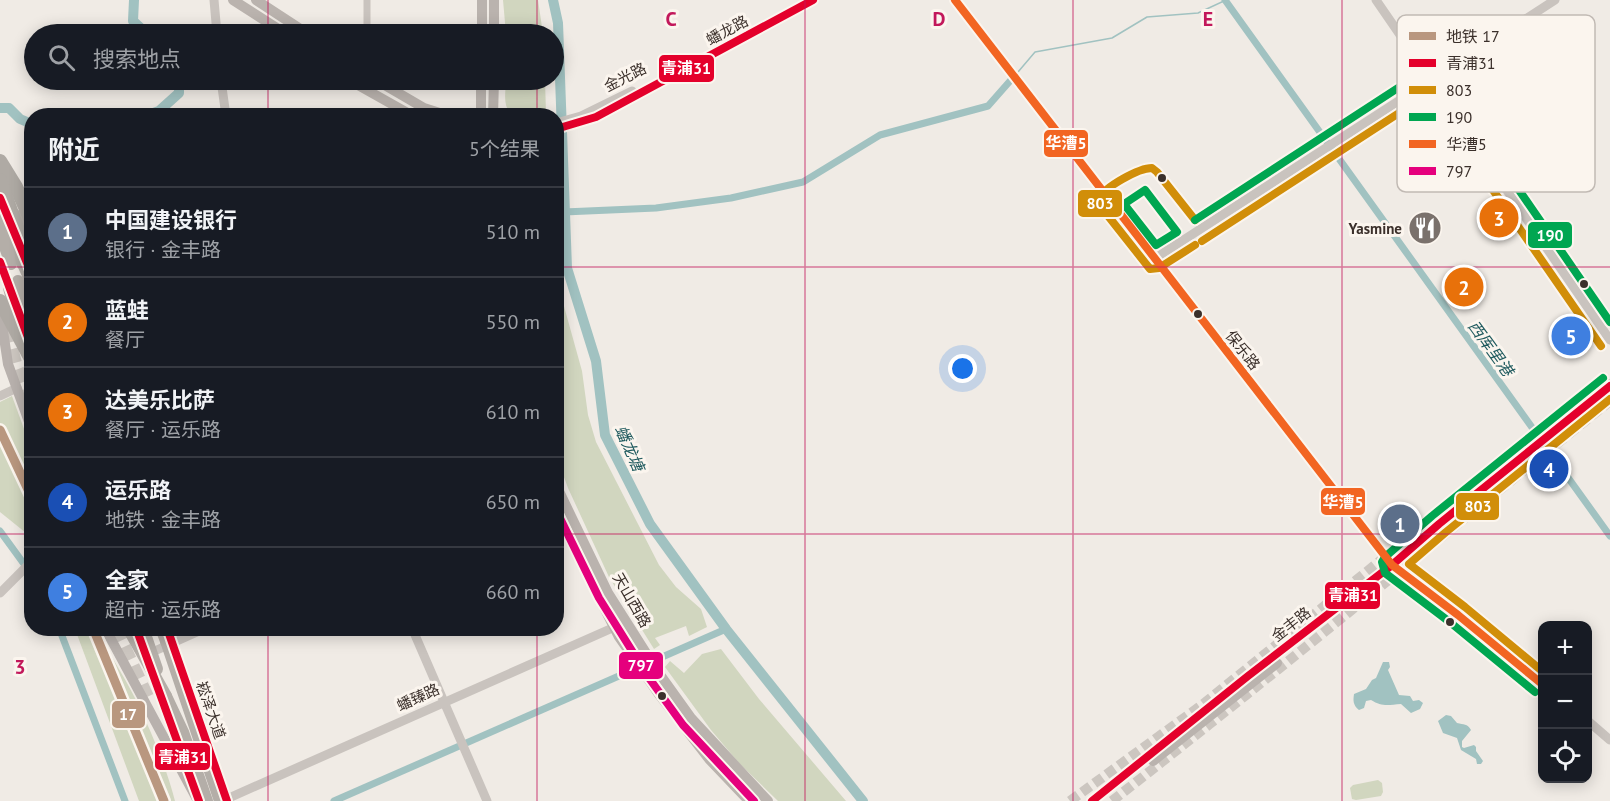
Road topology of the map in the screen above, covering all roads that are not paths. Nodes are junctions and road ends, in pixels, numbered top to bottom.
1 (214, 0) edge
2 (233, 0) edge
3 (256, 0) edge
4 (367, 0) edge
5 (482, 0) edge
6 (494, 0) edge
7 (800, 0) edge
8 (813, 0) edge
9 (955, 0) edge
10 (1376, 0) edge
11 (1555, 0) edge
12 (1532, 15) edge
13 (216, 24) edge
14 (270, 24) edge
15 (293, 24) edge
16 (367, 24) edge
17 (482, 24) edge
18 (494, 24) edge
19 (1397, 32) edge
20 (222, 90) edge
21 (367, 90) edge
22 (393, 90) edge
23 (481, 90) edge
24 (494, 90) edge
25 (1397, 103) edge
26 (225, 108) edge
27 (399, 108) edge
28 (424, 108) edge
29 (481, 108) edge
30 (493, 108) edge
31 (581, 119) junction
32 (564, 122) edge
33 (564, 126) edge
34 (0, 161) edge
35 (1, 174) edge
36 (1507, 192) edge
37 (0, 198) edge
38 (24, 204) edge
39 (0, 213) edge
40 (24, 214) edge
41 (0, 233) edge
42 (24, 256) edge
43 (1154, 259) junction
44 (9, 264) edge
45 (24, 277) edge
46 (14, 285) junction
47 (0, 301) tunnel mouth
48 (24, 304) edge
49 (0, 312) edge
50 (24, 321) edge
51 (24, 332) edge
52 (1610, 340) edge
53 (24, 346) edge
54 (1610, 386) edge
55 (16, 388) junction
56 (1610, 394) edge
57 (0, 396) edge
58 (24, 409) edge
59 (1554, 437) junction
60 (564, 502) edge
61 (564, 529) edge
62 (1394, 566) junction
63 (24, 569) edge
64 (0, 593) edge
65 (626, 622) junction
66 (614, 628) junction
67 (109, 636) edge
68 (132, 636) edge
69 (139, 636) edge
70 (146, 636) edge
71 (164, 636) edge
72 (167, 636) edge
73 (415, 636) edge
74 (146, 654) junction
75 (653, 675) junction
76 (1538, 681) edge
77 (166, 696) junction
78 (444, 702) junction
79 (1592, 725) edge
80 (1610, 740) edge
81 (199, 801) edge
82 (207, 801) edge
83 (224, 801) edge
84 (487, 801) edge
85 (749, 801) edge
86 (768, 801) edge
87 (1092, 801) edge
88 (1104, 801) edge

1 - 13 street
2 - 14 main road
3 - 15 main road
4 - 16 street
5 - 17 main road
6 - 18 main road
7 - 31 street, 金光路
8 - 31 street, 蟠龙路
9 - 43 street, 保乐路
10 - 19 street
11 - 12 street
20 - 26 street
21 - 27 main road
22 - 28 main road
23 - 29 main road
24 - 30 main road
25 - 43 street
31 - 32 street, 金光路
31 - 33 street, 蟠龙路
34 - 38 highway
35 - 40 highway
35 - 44 highway, bridge
36 - 52 street
37 - 42 main road
39 - 44 highway
41 - 44 highway
43 - 62 street, 保乐路
44 - 45 highway
46 - 48 highway
46 - 50 main road
46 - 51 highway
47 - 53 highway, bridge
49 - 55 main road
54 - 59 main road
55 - 57 street
55 - 58 main road
56 - 59 main road
59 - 62 main road, 金丰路
60 - 65 main road, 天山西路
61 - 66 main road, 天山西路
62 - 76 street, 保乐路
62 - 87 main road, 金丰路
62 - 88 main road
63 - 64 street
65 - 66 street, 蟠臻路
65 - 75 main road, 天山西路
66 - 75 main road, 天山西路
66 - 78 street, 蟠臻路
67 - 81 main road
68 - 77 highway, bridge
69 - 74 main road
70 - 77 highway, bridge
71 - 74 street
72 - 83 highway, bridge
73 - 78 street
74 - 81 main road
75 - 85 main road, 天山西路
75 - 86 main road, 天山西路
77 - 82 highway
78 - 83 street, 蟠臻路
78 - 84 street
79 - 80 street

